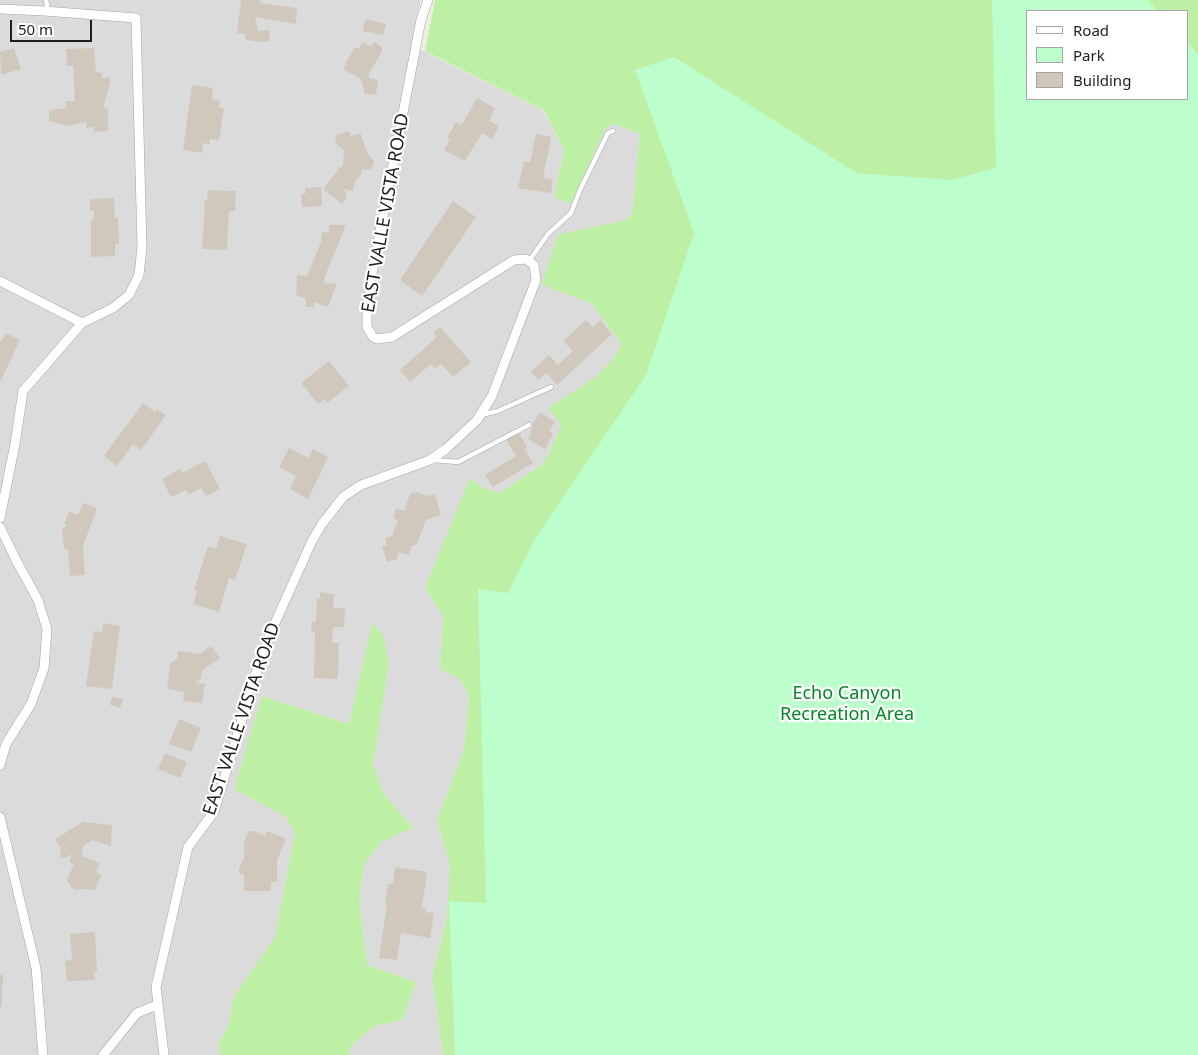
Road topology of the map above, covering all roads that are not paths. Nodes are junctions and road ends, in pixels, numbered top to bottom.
1 (46, 0) edge
2 (428, 0) edge
3 (0, 10) edge
4 (48, 11) junction
5 (613, 131) dead end
6 (529, 261) junction
7 (0, 281) edge
8 (82, 322) junction
9 (551, 388) dead end
10 (480, 416) junction
11 (530, 425) dead end
12 (430, 460) junction
13 (0, 518) edge
14 (0, 527) edge
15 (0, 766) edge
16 (0, 818) edge
17 (157, 1004) junction
18 (43, 1055) edge
19 (103, 1055) edge
20 (164, 1055) edge

1 - 4 lane
2 - 6 street, EAST VALLE VISTA ROAD
3 - 4 street
4 - 8 street
5 - 6 lane
6 - 10 street, EAST VALLE VISTA ROAD
7 - 8 street
8 - 13 street
9 - 10 lane
10 - 12 street, EAST VALLE VISTA ROAD
11 - 12 lane
12 - 17 street, EAST VALLE VISTA ROAD
14 - 15 street
16 - 18 street
17 - 19 street
17 - 20 street, EAST VALLE VISTA ROAD

